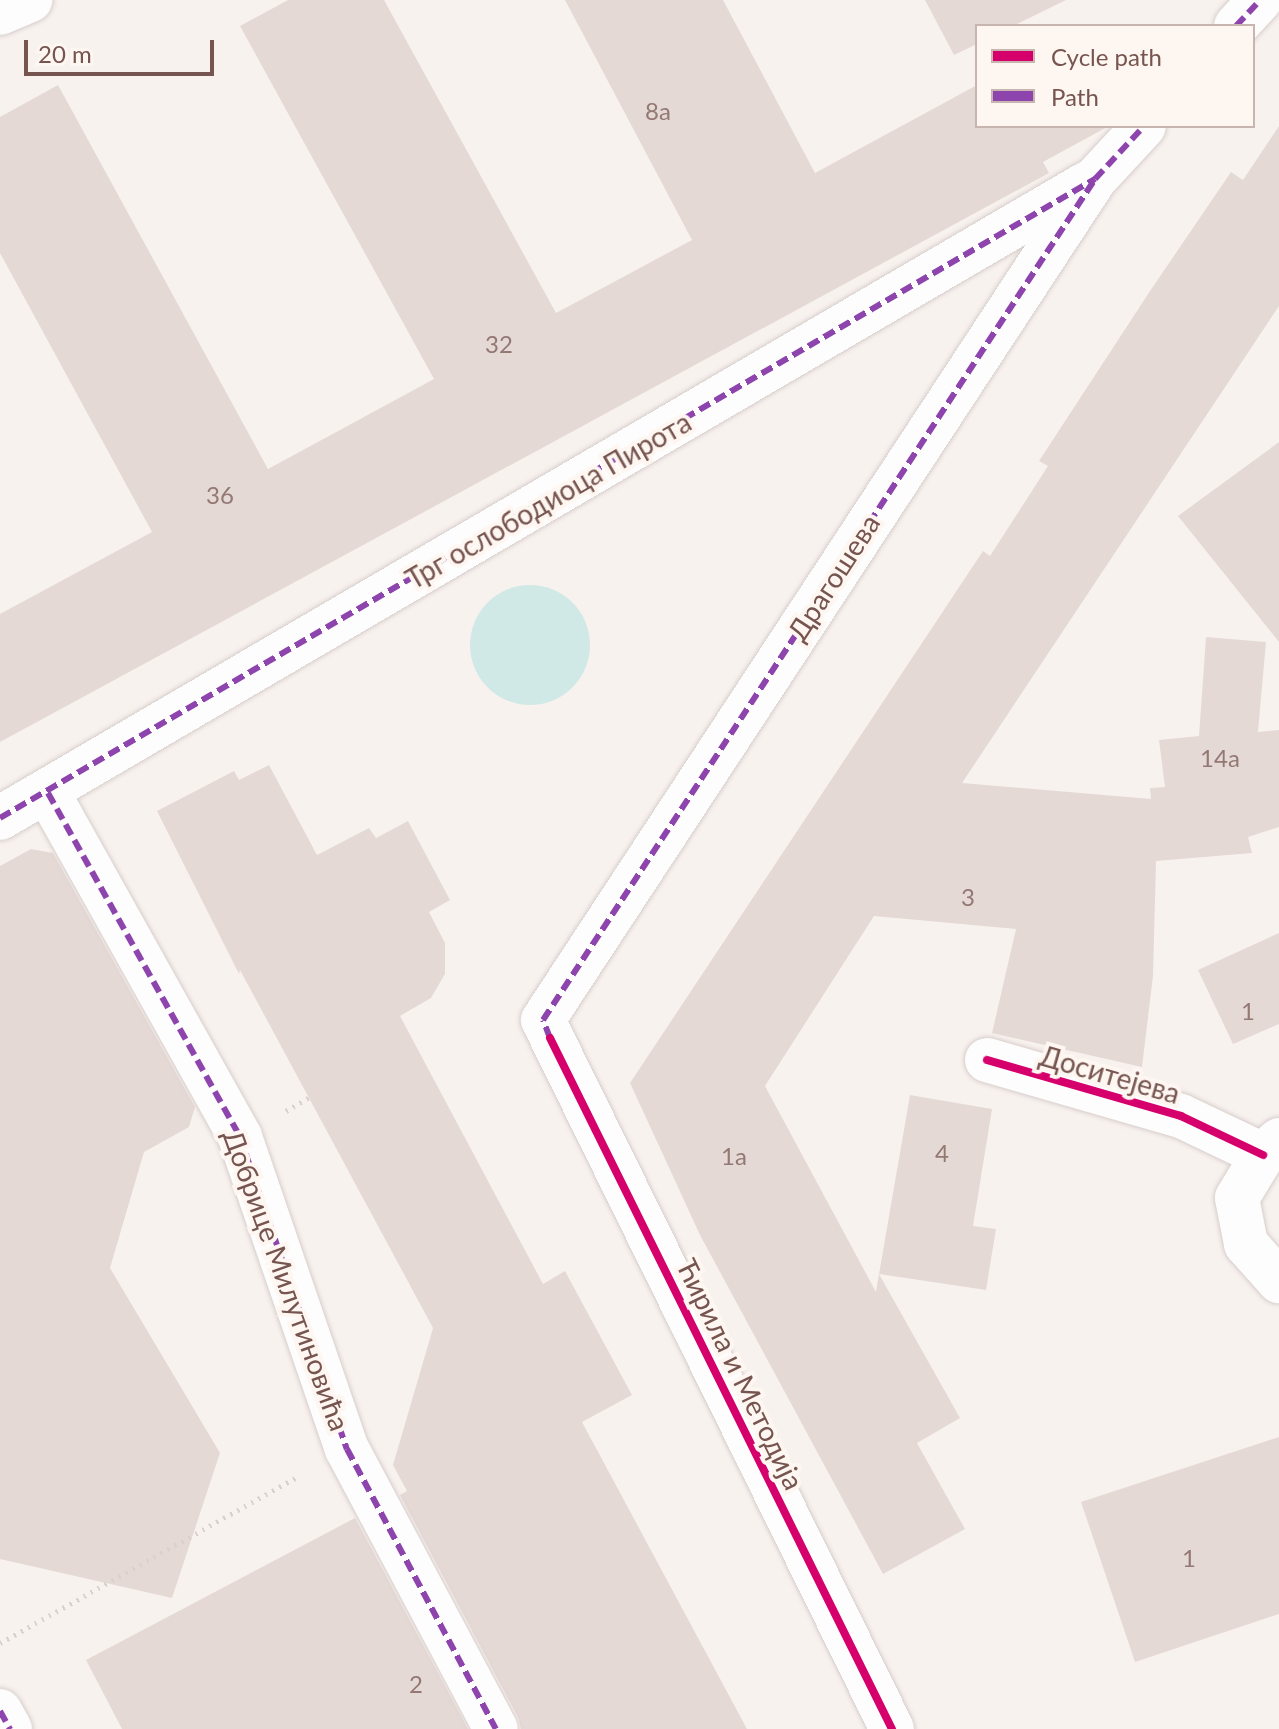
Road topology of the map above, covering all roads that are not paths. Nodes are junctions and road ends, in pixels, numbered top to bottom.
1 (30, 0) edge
2 (1260, 0) edge
3 (0, 13) edge
4 (1238, 24) edge
5 (1142, 128) edge
6 (1095, 179) junction
7 (48, 793) junction
8 (0, 818) edge
9 (550, 1038) joint
10 (987, 1060) dead end
11 (1271, 1148) edge
12 (1279, 1281) edge
13 (0, 1711) edge
14 (10, 1729) edge
15 (496, 1729) edge
16 (892, 1729) edge

1 - 3 street
2 - 4 street
5 - 6 street, Драгошева
6 - 7 street, Трг ослободиоца Пирота
6 - 9 street, Драгошева
7 - 8 street, Трг ослободиоца Пирота
7 - 15 street, Добрице Милутиновића
9 - 16 street, Ћирила и Методија
10 - 11 street, Доситејева
11 - 12 street, Доситејева
13 - 14 street

